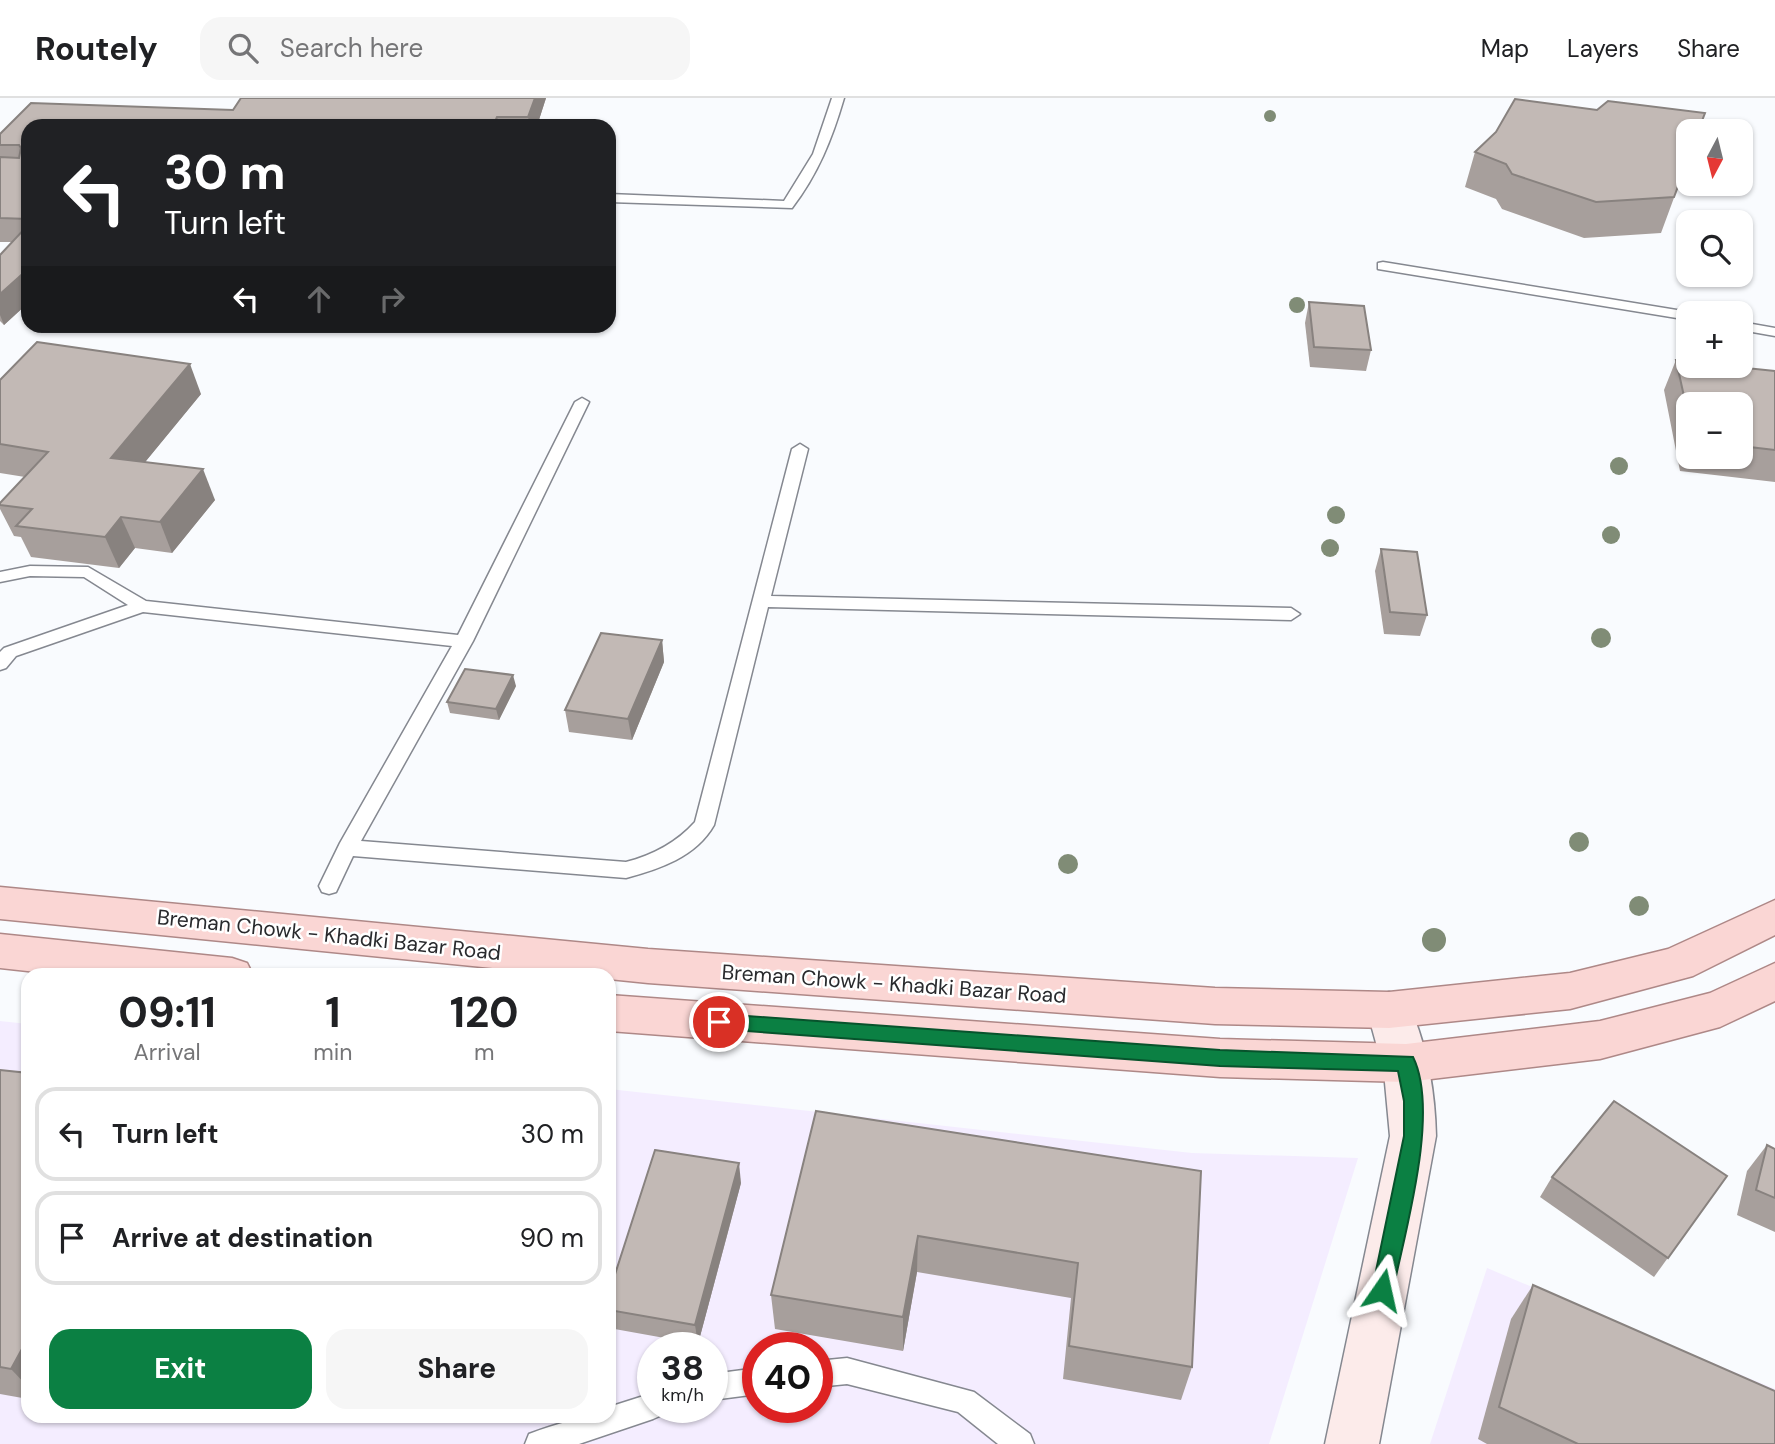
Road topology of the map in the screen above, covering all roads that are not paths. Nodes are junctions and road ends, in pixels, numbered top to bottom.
1 (838, 98) edge
2 (616, 198) edge
3 (1383, 267) dead end
4 (1676, 314) edge
5 (1753, 328) edge
6 (1775, 332) edge
7 (582, 402) dead end
8 (800, 449) dead end
9 (0, 577) edge
10 (761, 601) junction
11 (142, 606) junction
12 (1292, 614) dead end
13 (464, 641) junction
14 (3, 653) edge
15 (347, 848) junction
16 (328, 886) dead end
17 (0, 903) edge
18 (1775, 916) edge
19 (0, 951) edge
20 (164, 968) edge
21 (1775, 981) edge
22 (1389, 1010) junction
23 (616, 1014) edge
24 (1406, 1063) junction
25 (833, 1372) edge
26 (637, 1411) edge
27 (616, 1418) edge
28 (602, 1423) edge
29 (539, 1444) edge
30 (1020, 1444) edge
31 (1352, 1444) edge

1 - 2 lane
3 - 4 lane
5 - 6 lane
7 - 13 lane
8 - 10 lane
9 - 11 lane
10 - 12 lane
10 - 15 lane
11 - 13 lane
11 - 14 lane
13 - 15 lane
15 - 16 lane
17 - 22 main road, Breman Chowk - Khadki Bazar Road
18 - 22 main road, Breman Chowk - Khadki Bazar Road
19 - 20 main road
21 - 24 main road
22 - 24 street
23 - 24 main road
24 - 31 street
25 - 30 lane
26 - 27 lane
28 - 29 lane

